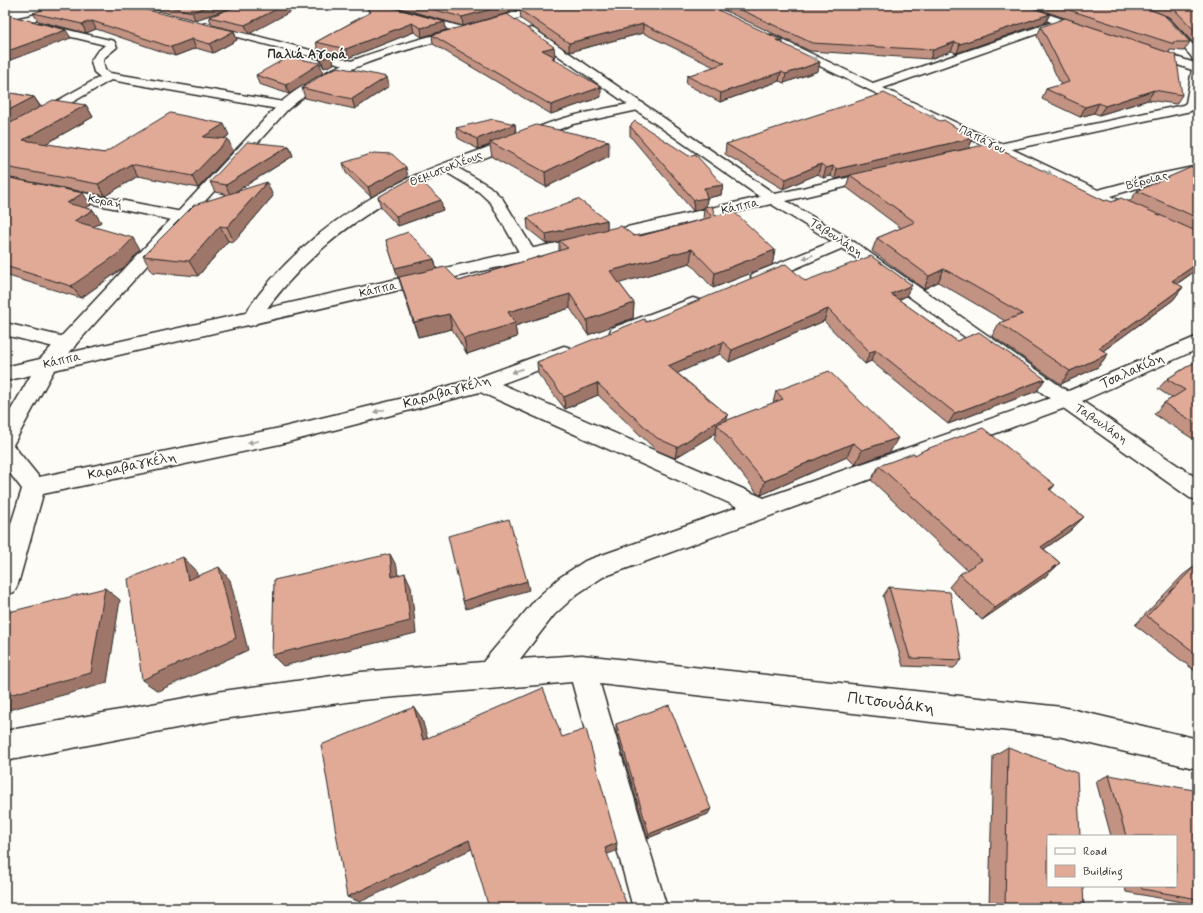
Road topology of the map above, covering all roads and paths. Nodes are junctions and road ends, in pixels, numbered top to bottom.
1 (64, 5) edge
2 (371, 5) edge
3 (553, 5) edge
4 (1011, 5) edge
5 (1126, 5) edge
6 (218, 18) edge
7 (510, 18) junction
8 (18, 21) junction
9 (1061, 22) junction
10 (5, 24) edge
11 (462, 30) junction
12 (759, 32) edge
13 (1092, 33) edge
14 (1137, 48) edge
15 (1198, 61) edge
16 (352, 64) junction
17 (110, 76) junction
18 (873, 87) junction
19 (284, 106) junction
20 (639, 106) junction
21 (5, 135) edge
22 (996, 147) junction
23 (950, 158) edge
24 (447, 167) junction
25 (1198, 170) edge
26 (889, 172) edge
27 (5, 182) edge
28 (1096, 195) junction
29 (773, 199) junction
30 (182, 217) junction
31 (1144, 218) edge
32 (844, 242) junction
33 (529, 255) junction
34 (746, 283) edge
35 (710, 297) edge
36 (250, 320) junction
37 (5, 329) edge
38 (600, 339) edge
39 (1198, 342) edge
40 (66, 344) junction
41 (578, 348) edge
42 (47, 364) junction
43 (5, 374) edge
44 (482, 384) junction
45 (1066, 400) junction
46 (5, 439) edge
47 (5, 451) edge
48 (34, 487) junction
49 (1198, 491) edge
50 (763, 508) junction
51 (5, 584) edge
52 (582, 668) junction
53 (490, 676) junction
54 (5, 746) edge
55 (1198, 754) edge
56 (650, 908) edge

1 - 8 street
2 - 11 street
3 - 7 street
4 - 9 street
5 - 15 street
6 - 16 street
7 - 11 street
7 - 20 street, Ταβουλάρη
8 - 10 street
8 - 17 street
9 - 13 street
9 - 18 street
11 - 16 street
12 -> 18 street, Παπάγου
14 - 15 street
15 - 22 street
16 - 19 street
17 - 19 street
17 - 21 street
18 -> 22 street, Παπάγου
19 - 30 street
20 - 24 street, Θεμιστοκλέους
20 - 29 street, Ταβουλάρη
22 - 23 street
22 -> 28 street, Παπάγου
24 - 33 street
24 - 36 street, Θεμιστοκλέους
25 - 28 street, Βέροιας
26 - 29 street, Κάππα
27 - 30 street, Κοραή
28 - 31 street, Παπάγου
29 - 32 street, Ταβουλάρη
29 - 33 street, Κάππα
30 - 40 street
32 -> 34 street
32 - 45 street, Ταβουλάρη
33 - 36 street, Κάππα
35 - 38 street
36 - 42 street, Κάππα
37 - 40 street
39 - 45 street, Τσαλακίδη
40 - 42 street
41 -> 44 street, Καραβαγκέλη
42 - 43 street, Κάππα
42 - 46 street
44 -> 48 street, Καραβαγκέλη
44 - 50 street
45 - 49 street, Ταβουλάρη
45 - 50 street, Τσαλακίδη
47 - 48 street
48 - 51 street
50 - 53 street, Τσαλακίδη
52 - 53 street, Πιτσουδάκη
52 - 55 street, Πιτσουδάκη
52 - 56 street
53 - 54 street, Πιτσουδάκη

